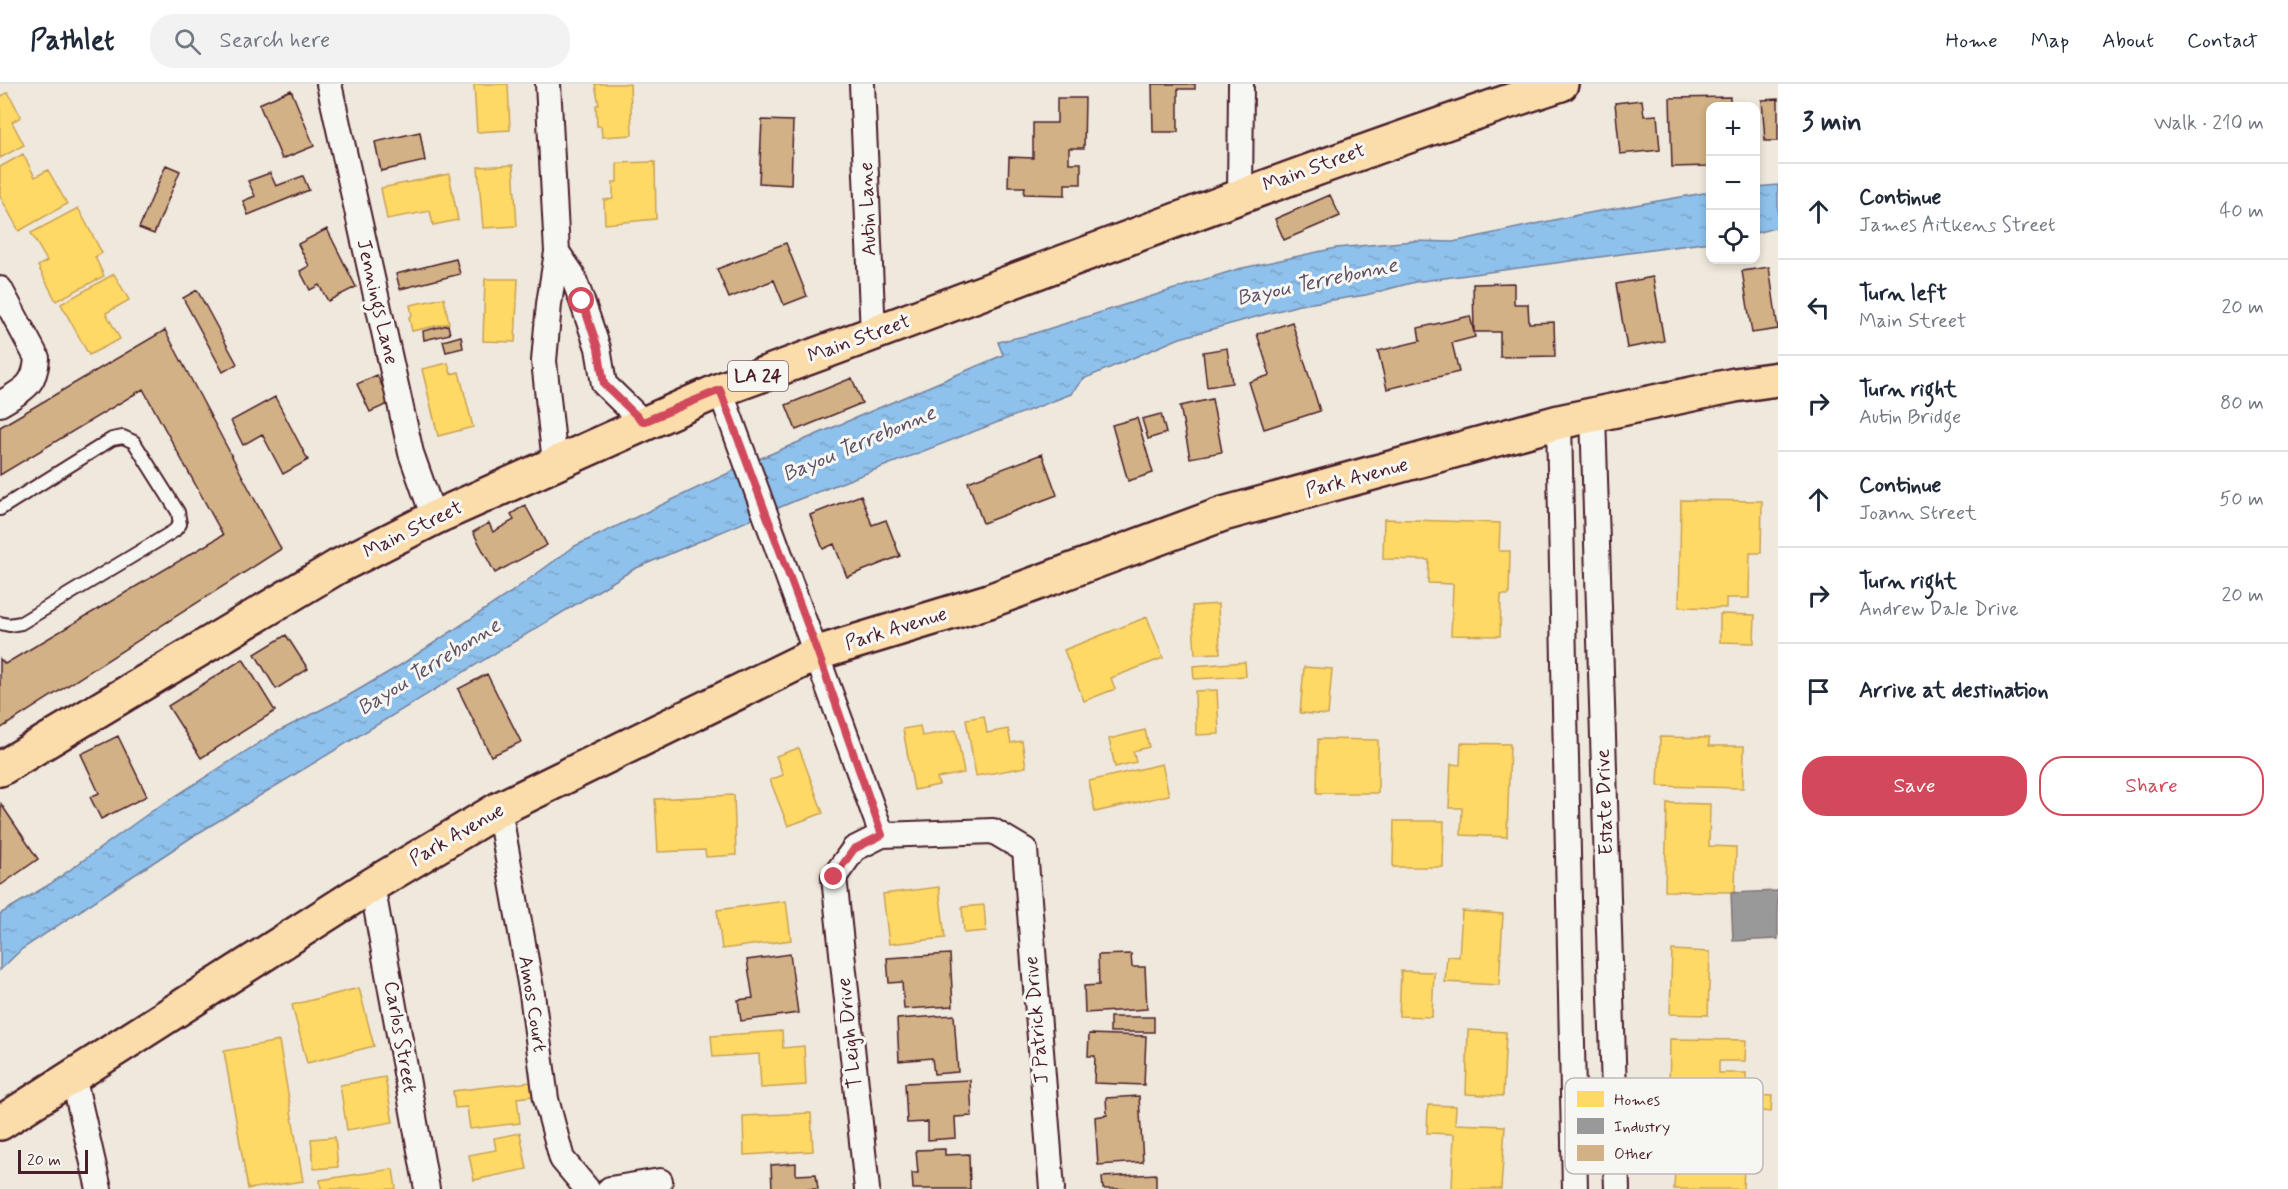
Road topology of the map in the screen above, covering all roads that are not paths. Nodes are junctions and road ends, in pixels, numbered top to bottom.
1 (328, 84) edge
2 (548, 84) edge
3 (862, 84) edge
4 (1241, 84) edge
5 (1561, 84) edge
6 (1240, 196) junction
7 (557, 252) junction
8 (0, 289) edge
9 (873, 334) junction
10 (1778, 379) edge
11 (720, 390) junction
12 (0, 404) edge
13 (1593, 414) junction
14 (643, 422) junction
15 (1559, 422) junction
16 (555, 463) junction
17 (0, 509) edge
18 (434, 518) junction
19 (0, 623) edge
20 (818, 653) junction
21 (0, 769) edge
22 (500, 809) junction
23 (882, 835) junction
24 (372, 885) junction
25 (73, 1076) junction
26 (1573, 1078) edge
27 (1614, 1078) edge
28 (0, 1123) edge
29 (1575, 1174) edge
30 (1617, 1174) edge
31 (660, 1181) dead end
32 (99, 1189) edge
33 (427, 1189) edge
34 (587, 1189) edge
35 (610, 1189) edge
36 (867, 1189) edge
37 (1052, 1189) edge
38 (1575, 1189) edge
39 (1617, 1189) edge

1 - 18 street, Jennings Lane
2 - 7 street
3 - 9 street, Autin Lane
4 - 6 street
5 - 6 main road, Main Street / LA 24
6 - 9 main road, Main Street / LA 24
7 - 14 street
7 - 16 street
8 - 12 street
9 - 11 main road, Main Street / LA 24
10 - 13 main road, Park Avenue
11 - 14 main road, Main Street / LA 24
11 - 20 street
13 - 15 main road, Park Avenue
13 - 27 street, Estate Drive
14 - 16 main road, Main Street / LA 24
15 - 20 main road, Park Avenue
15 - 26 street, Estate Drive
16 - 18 main road, Main Street / LA 24
17 - 19 lane
18 - 21 main road, Main Street / LA 24
20 - 22 main road, Park Avenue
20 - 23 street
22 - 24 main road, Park Avenue
22 - 34 street, Amos Court
23 - 36 street, T Leigh Drive
23 - 37 street, J Patrick Drive
24 - 25 main road, Park Avenue
24 - 33 street, Carlos Street
25 - 28 main road, Park Avenue
25 - 32 street
29 - 38 street, Estate Drive
30 - 39 street, Estate Drive
31 - 35 street

